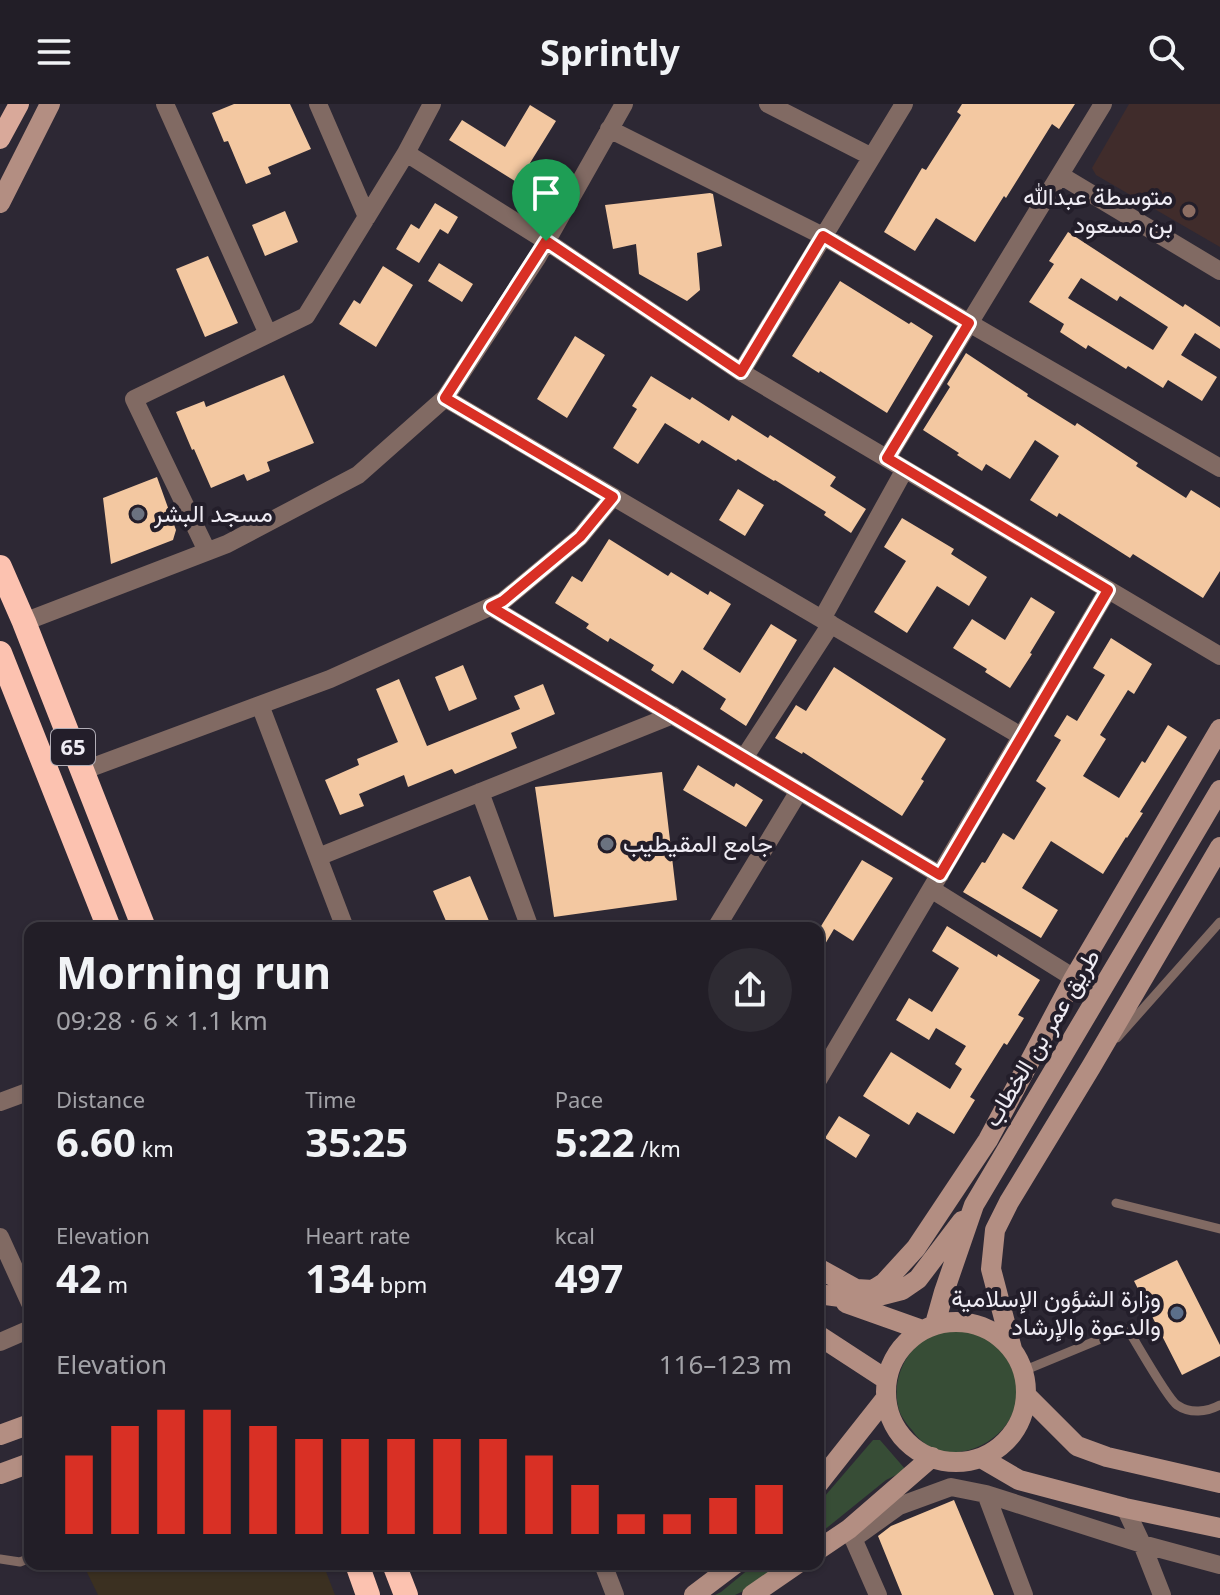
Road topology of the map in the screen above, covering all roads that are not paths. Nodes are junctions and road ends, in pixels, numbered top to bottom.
1 (19, 104) edge
2 (50, 104) edge
3 (165, 104) edge
4 (318, 104) edge
5 (432, 104) edge
6 (624, 104) edge
7 (768, 104) edge
8 (904, 104) edge
9 (1103, 104) edge
10 (609, 129) junction
11 (0, 139) edge
12 (406, 153) junction
13 (872, 157) junction
14 (1060, 175) junction
15 (0, 203) edge
16 (367, 217) junction
17 (823, 236) junction
18 (546, 241) junction
19 (1220, 271) edge
20 (969, 323) junction
21 (268, 334) junction
22 (741, 372) junction
23 (445, 398) junction
24 (887, 458) junction
25 (1220, 468) edge
26 (905, 469) junction
27 (613, 497) junction
28 (207, 551) junction
29 (0, 567) edge
30 (1108, 590) junction
31 (491, 607) junction
32 (24, 622) junction
33 (826, 622) junction
34 (0, 653) edge
35 (1220, 656) edge
36 (260, 705) junction
37 (673, 715) junction
38 (1220, 729) edge
39 (1021, 736) junction
40 (744, 758) junction
41 (82, 771) junction
42 (1220, 790) edge
43 (799, 791) junction
44 (480, 792) junction
45 (1157, 835) junction
46 (1220, 847) edge
47 (318, 857) junction
48 (936, 882) junction
49 (1162, 888) junction
50 (107, 922) edge
51 (142, 922) edge
52 (343, 922) edge
53 (528, 922) edge
54 (720, 922) edge
55 (1220, 922) edge
56 (1074, 978) junction
57 (1091, 1067) junction
58 (824, 1070) edge
59 (24, 1093) edge
60 (0, 1102) edge
61 (1116, 1203) dead end
62 (974, 1205) junction
63 (1220, 1229) edge
64 (0, 1237) edge
65 (824, 1271) edge
66 (824, 1281) edge
67 (856, 1289) junction
68 (24, 1290) edge
69 (824, 1295) edge
70 (824, 1296) edge
71 (928, 1327) junction
72 (24, 1332) edge
73 (824, 1340) edge
74 (0, 1342) edge
75 (1012, 1349) junction
76 (1023, 1371) junction
77 (887, 1389) junction
78 (1026, 1395) junction
79 (1220, 1405) edge
80 (24, 1426) edge
81 (1, 1433) edge
82 (932, 1457) junction
83 (983, 1459) junction
84 (24, 1465) edge
85 (0, 1474) edge
86 (824, 1476) edge
87 (1220, 1483) edge
88 (986, 1494) junction
89 (1125, 1508) junction
90 (1220, 1528) edge
91 (851, 1534) junction
92 (1142, 1544) junction
93 (824, 1547) edge
94 (0, 1559) edge
95 (24, 1560) edge
96 (1220, 1565) edge
97 (359, 1570) edge
98 (396, 1570) edge
99 (605, 1570) edge
100 (727, 1570) edge
101 (788, 1570) edge
102 (368, 1595) edge
103 (406, 1595) edge
104 (615, 1595) edge
105 (694, 1595) edge
106 (752, 1595) edge
107 (878, 1595) edge
108 (1024, 1595) edge
109 (1162, 1595) edge

1 - 11 main road
2 - 15 main road
3 - 21 street
4 - 16 street
5 - 12 street
6 - 10 street
7 - 13 street
8 - 13 street
9 - 14 street
10 - 17 street
10 - 18 street
12 - 16 street
12 - 18 street
13 - 17 street
14 - 19 street
14 - 20 street
16 - 21 street
17 - 20 street
17 - 22 street
18 - 22 street
18 - 23 street
20 - 24 street
20 - 25 street
21 - 28 street
22 - 24 street
23 - 27 street
23 - 28 street
24 - 26 street
26 - 30 street
26 - 33 street
27 - 31 street
27 - 33 street
28 - 32 street
29 - 32 highway, 65
30 - 35 street
30 - 39 street
31 - 36 street
31 - 37 street
32 - 41 highway, 65
33 - 39 street
33 - 40 street
34 - 50 highway, 65
36 - 41 street
36 - 47 street
37 - 40 street
37 - 44 street
38 - 45 main road
39 - 48 street
40 - 43 street
41 - 51 highway, 65
42 - 49 main road, طريق عمر بن الخطاب
43 - 48 street
43 - 54 street
44 - 47 street
44 - 53 street
45 - 49 main road
45 - 56 main road
46 - 57 main road
47 - 52 street
48 - 56 street
48 - 58 street
49 - 62 main road, طريق عمر بن الخطاب
55 - 57 lane
56 - 67 main road
57 - 75 main road
59 - 60 street
61 - 63 lane
62 - 69 main road
62 - 71 main road, طريق عمر بن الخطاب
64 - 68 street
65 - 67 main road
66 - 67 main road
70 - 71 main road
71 - 75 main road
71 - 77 main road
72 - 74 street
73 - 77 main road
75 - 76 main road
76 - 78 main road
76 - 79 lane
77 - 82 main road
77 - 86 main road
78 - 83 main road
78 - 87 main road
80 - 81 main road
82 - 83 main road
82 - 91 main road
83 - 89 main road
84 - 85 main road
88 - 91 street
88 - 92 street
88 - 108 street
89 - 90 main road
89 - 92 street
91 - 93 main road
91 - 107 street
92 - 96 street
92 - 109 street
94 - 95 lane
97 - 102 highway
98 - 103 highway
99 - 104 street
100 - 105 main road
101 - 106 main road

